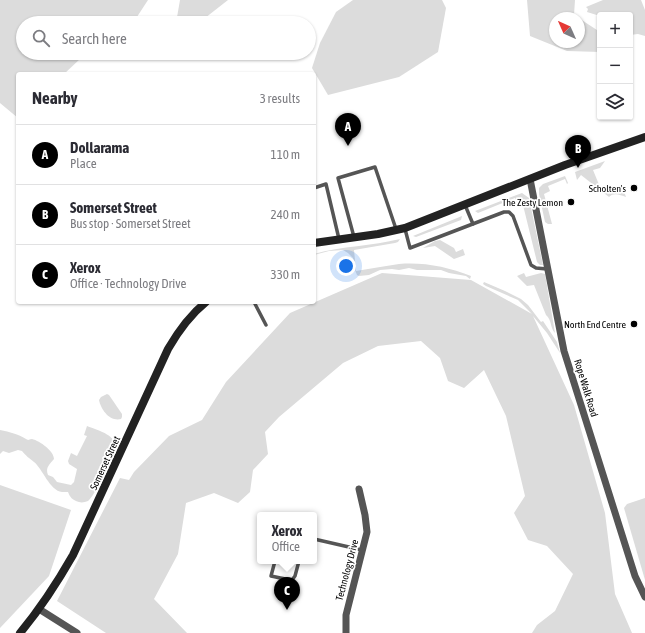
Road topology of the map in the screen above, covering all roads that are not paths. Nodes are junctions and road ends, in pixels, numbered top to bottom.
1 (645, 138) edge
2 (530, 179) junction
3 (316, 187) edge
4 (465, 204) junction
5 (473, 224) junction
6 (400, 229) junction
7 (354, 237) junction
8 (340, 239) junction
9 (316, 243) edge
10 (547, 269) junction
11 (204, 304) edge
12 (255, 304) edge
13 (266, 325) dead end
14 (359, 489) dead end
15 (317, 540) edge
16 (363, 551) junction
17 (274, 564) edge
18 (297, 564) edge
19 (645, 597) edge
20 (39, 609) junction
21 (20, 633) edge
22 (77, 633) edge
23 (346, 633) edge

1 - 2 main road
2 - 4 main road
2 - 10 street, Rope Walk Road
3 - 8 lane
4 - 5 lane
4 - 6 main road
5 - 6 lane
5 - 10 lane
6 - 7 main road
6 - 7 lane
7 - 8 main road
8 - 9 main road
10 - 19 street, Rope Walk Road
11 - 20 main road, Somerset Street
12 - 13 lane
14 - 16 street, Technology Drive
15 - 16 lane
16 - 23 street, Technology Drive
17 - 18 lane
20 - 21 main road, Somerset Street
20 - 22 street

